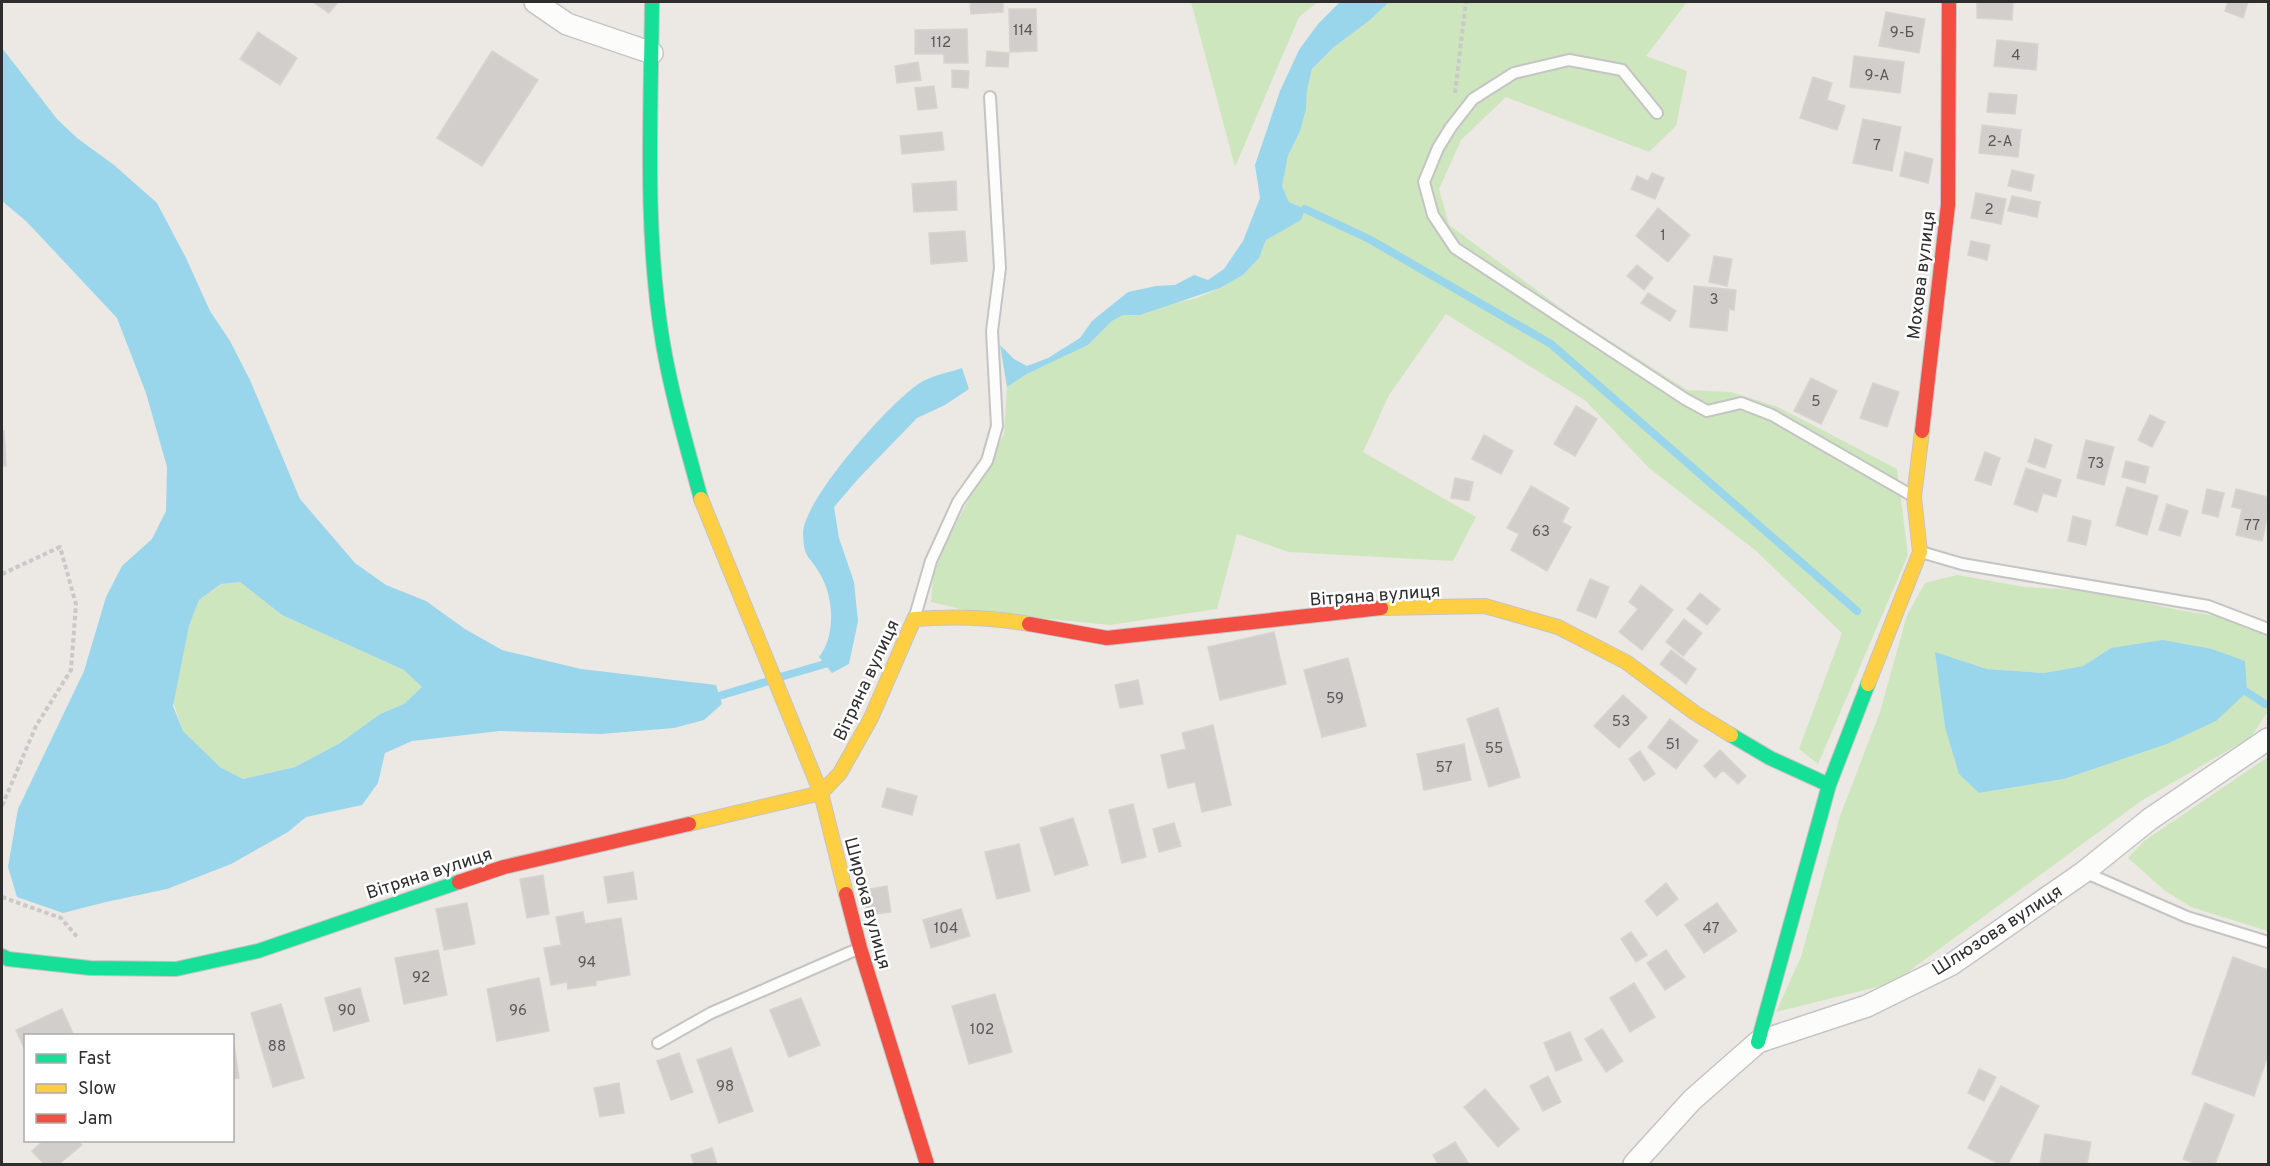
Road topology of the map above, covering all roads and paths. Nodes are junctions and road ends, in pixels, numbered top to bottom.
1 (535, 2) edge
2 (652, 2) edge
3 (1466, 2) edge
4 (1949, 2) edge
5 (652, 53) junction
6 (990, 97) dead end
7 (1657, 114) dead end
8 (1451, 127) junction
9 (1914, 497) junction
10 (1920, 552) junction
11 (2, 574) edge
12 (915, 619) junction
13 (2268, 629) edge
14 (2268, 739) edge
15 (1829, 785) junction
16 (821, 794) junction
17 (2, 807) edge
18 (2084, 872) junction
19 (2, 897) edge
20 (2268, 942) edge
21 (860, 948) junction
22 (2, 956) edge
23 (104, 968) junction
24 (1758, 1042) junction
25 (658, 1043) dead end
26 (927, 1164) edge
27 (1634, 1164) edge

1 - 5 street
2 - 5 street, Широка вулиця
3 - 8 path
4 - 9 street, Мохова вулиця
5 - 16 street, Широка вулиця
6 - 12 lane
7 - 8 lane
8 - 9 lane
9 - 10 street, Мохова вулиця
10 - 13 lane
10 - 15 street
11 - 17 path
12 - 15 street, Вітряна вулиця
12 - 16 street, Вітряна вулиця
14 - 18 street, Шлюзова вулиця
15 - 24 street
16 - 21 street, Широка вулиця
16 - 23 street, Вітряна вулиця
18 - 20 lane
18 - 24 street, Шлюзова вулиця
19 - 23 path
21 - 25 lane
21 - 26 street, Широка вулиця
22 - 23 street, Вітряна вулиця
24 - 27 street, Шлюзова вулиця

